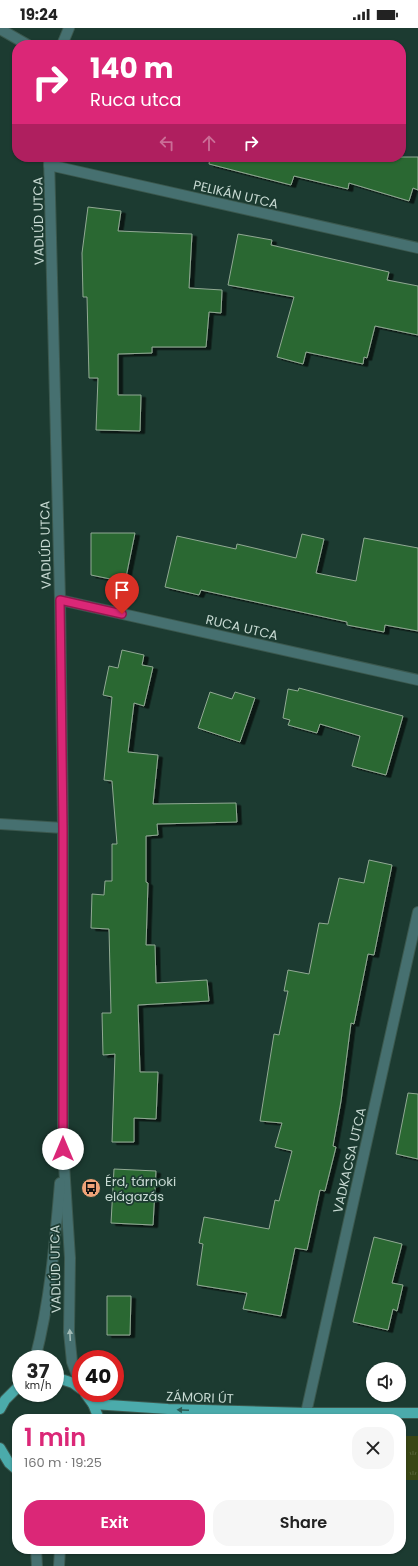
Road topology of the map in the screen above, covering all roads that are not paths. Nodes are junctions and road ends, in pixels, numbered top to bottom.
1 (69, 28) edge
2 (0, 29) edge
3 (19, 40) edge
4 (64, 40) edge
5 (49, 162) edge
6 (53, 162) edge
7 (418, 248) edge
8 (60, 600) junction
9 (418, 680) edge
10 (0, 824) edge
11 (63, 828) junction
12 (418, 912) edge
13 (63, 1149) junction
14 (37, 1350) edge
15 (72, 1362) edge
16 (12, 1389) edge
17 (12, 1392) edge
18 (0, 1394) edge
19 (93, 1404) joint
20 (0, 1409) edge
21 (306, 1413) junction
22 (418, 1413) edge
23 (97, 1414) edge
24 (302, 1414) edge
25 (1, 1450) edge
26 (12, 1466) edge
27 (37, 1554) edge
28 (60, 1554) edge
29 (38, 1566) edge
30 (59, 1566) edge

1 - 4 street
2 - 3 street
5 - 8 street, VADLÚD UTCA
6 - 7 street, PELIKÁN UTCA
8 - 9 street, RUCA UTCA
8 - 11 street, VADLÚD UTCA
10 - 11 street
11 - 13 street, VADLÚD UTCA
12 - 21 street, VADKACSA UTCA
13 - 14 street, VADLÚD UTCA
15 -> 13 street, VADLÚD UTCA
16 - 18 main road
17 - 20 main road
21 -> 19 main road, ZÁMORI ÚT
19 - 23 main road
21 - 22 main road, ZÁMORI ÚT
21 - 24 main road, ZÁMORI ÚT
25 - 26 main road
27 - 29 street
28 - 30 street

